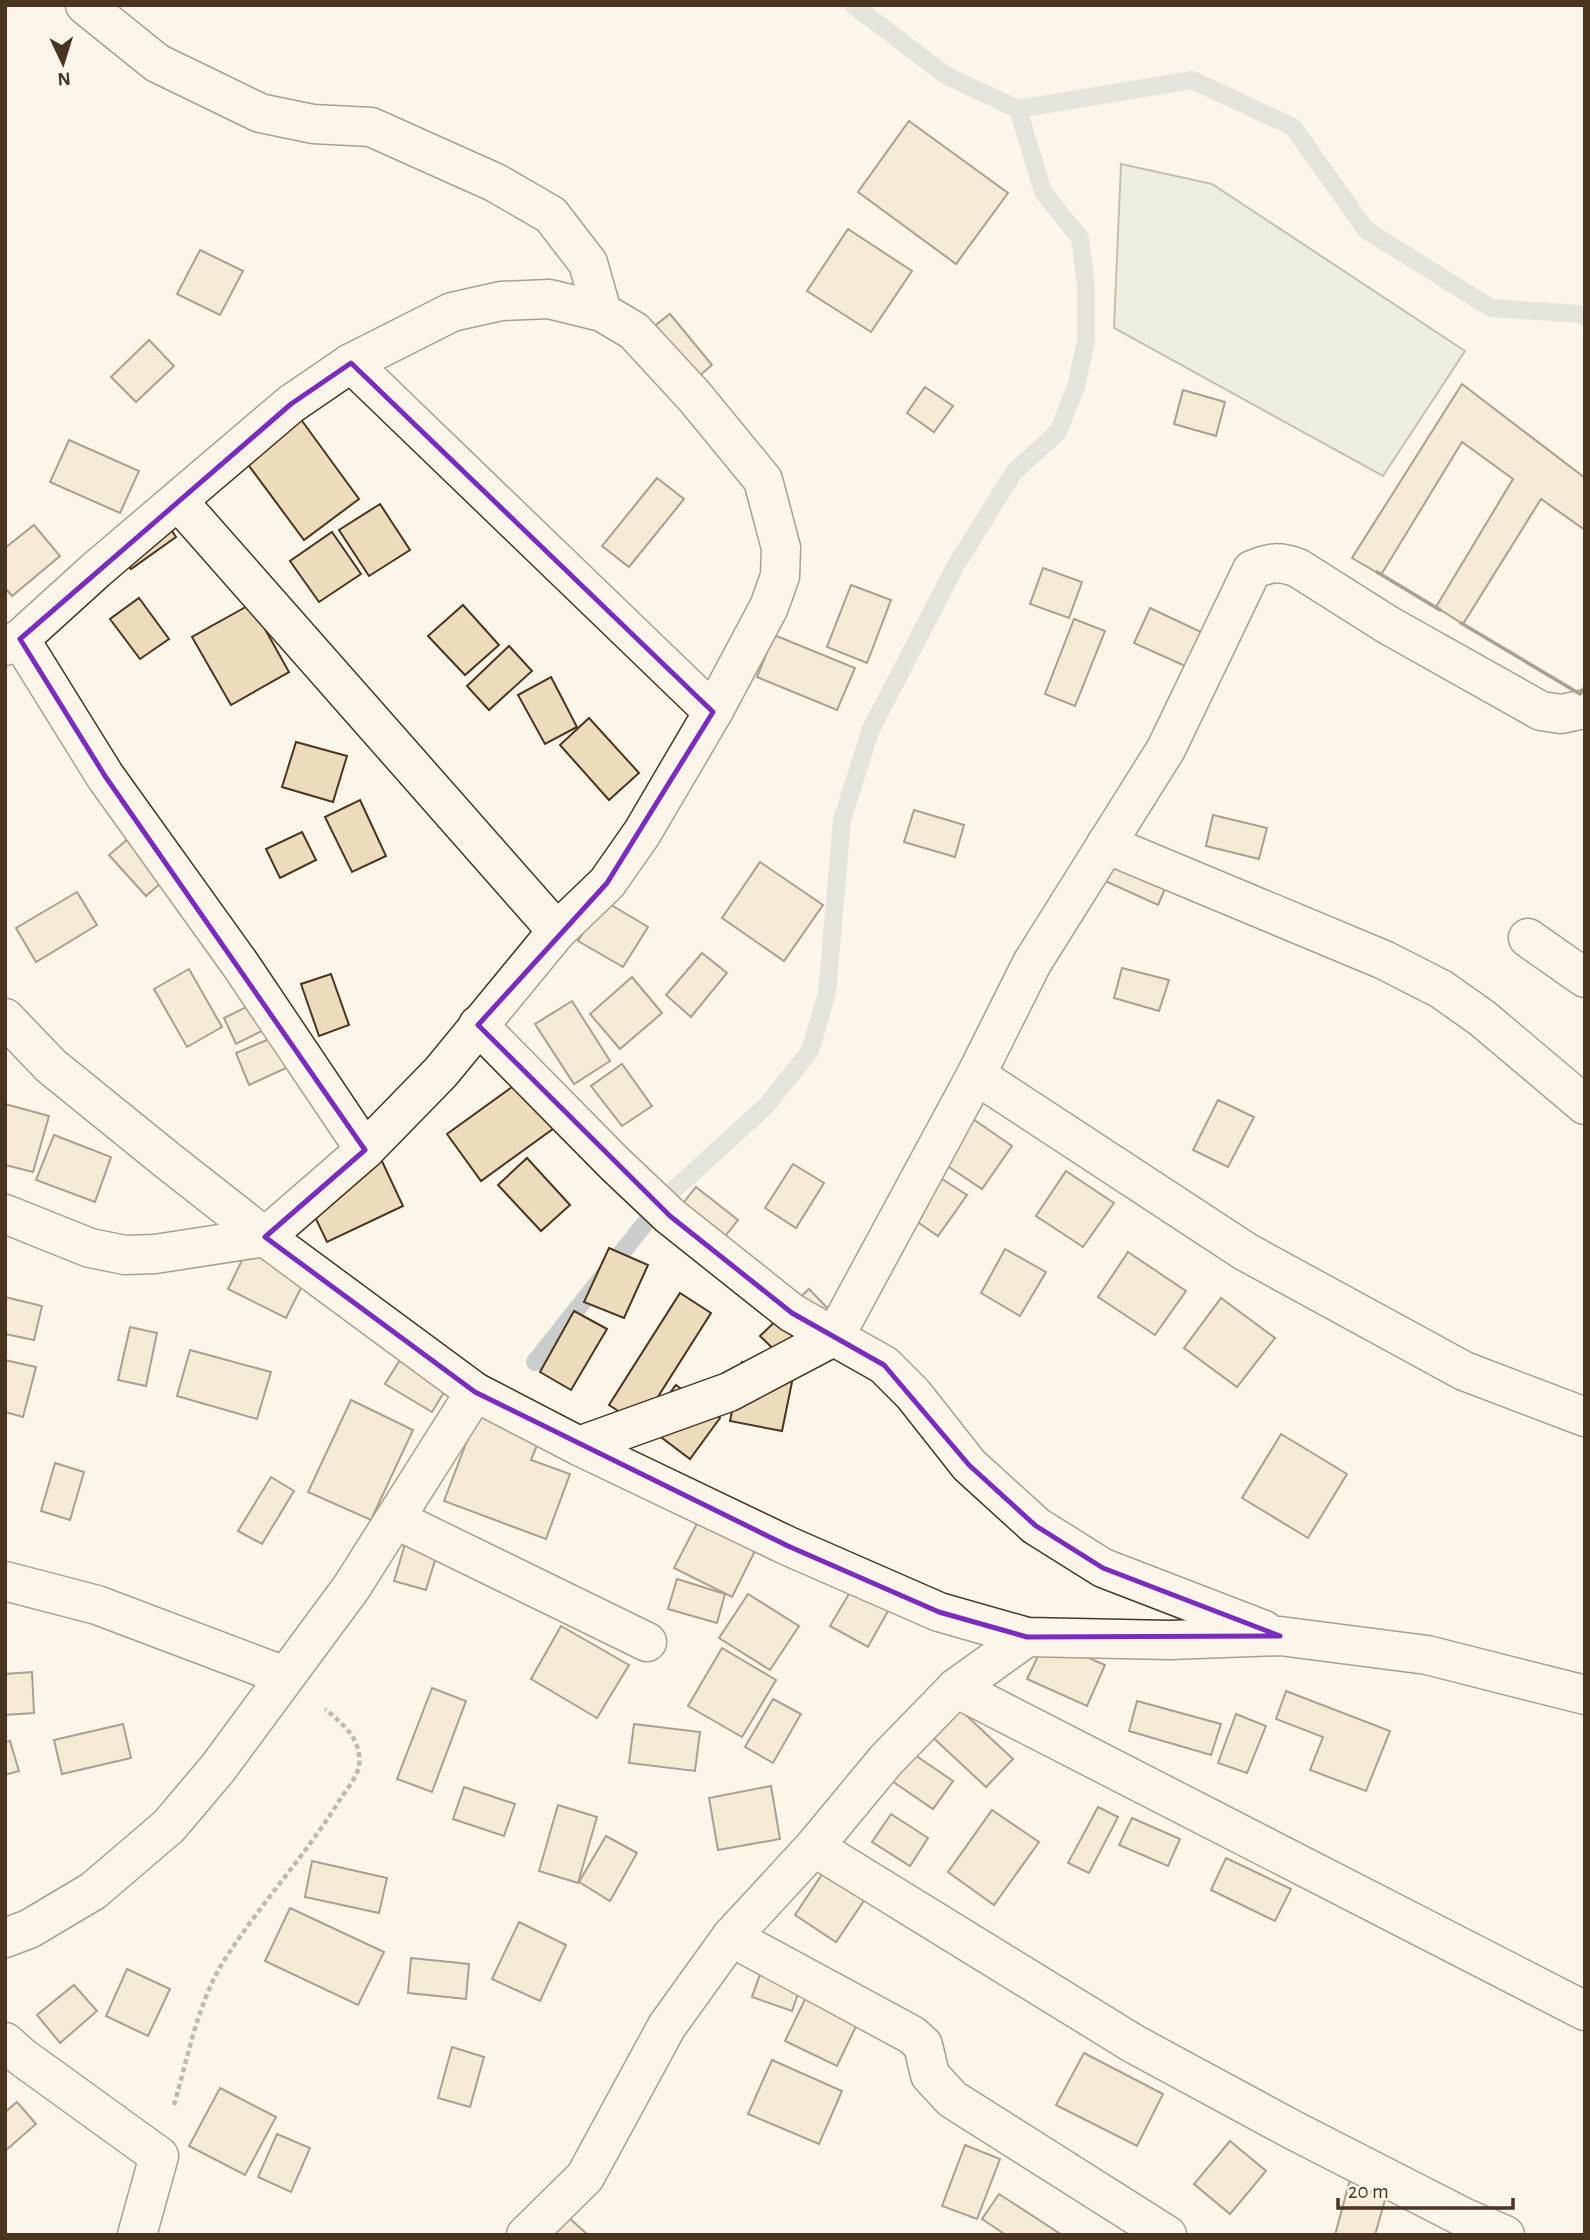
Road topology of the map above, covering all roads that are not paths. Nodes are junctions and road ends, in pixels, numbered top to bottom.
1 (85, 5) edge
2 (602, 312) junction
3 (351, 363) junction
4 (178, 501) junction
5 (13, 642) edge
6 (1585, 709) edge
7 (713, 712) junction
8 (1106, 844) junction
9 (557, 931) junction
10 (1528, 938) dead end
11 (1585, 978) edge
12 (5, 1018) edge
13 (478, 1025) junction
14 (976, 1075) junction
15 (1585, 1105) edge
16 (365, 1150) junction
17 (5, 1214) edge
18 (265, 1237) junction
19 (835, 1336) junction
20 (475, 1392) junction
21 (1585, 1417) edge
22 (579, 1446) junction
23 (395, 1519) junction
24 (5, 1581) edge
25 (1280, 1636) junction
26 (1027, 1637) junction
27 (647, 1642) dead end
28 (285, 1676) junction
29 (956, 1688) junction
30 (1585, 1695) edge
31 (814, 1847) junction
32 (731, 1937) junction
33 (5, 1938) edge
34 (1585, 2011) edge
35 (5, 2042) edge
36 (137, 2235) edge
37 (526, 2235) edge
38 (1167, 2235) edge
39 (1505, 2235) edge

1 - 2 street
2 - 3 street
2 - 7 street
3 - 4 street
3 - 7 street
4 - 5 street
4 - 9 street
5 - 16 street
6 - 8 street
7 - 9 street
8 - 14 street
8 - 15 street
9 - 13 street
10 - 11 street
12 - 18 street
13 - 16 street
13 - 19 street
14 - 19 street
14 - 21 street
16 - 18 street
17 - 18 street
18 - 20 street
19 - 22 street
19 - 25 street
20 - 22 street
20 - 23 street
22 - 26 street
23 - 27 street
23 - 28 street
24 - 28 street
25 - 26 street
25 - 30 street
26 - 29 street
28 - 33 street
29 - 31 street
29 - 34 street
31 - 32 street
31 - 39 street
32 - 37 street
32 - 38 street
35 - 36 street

